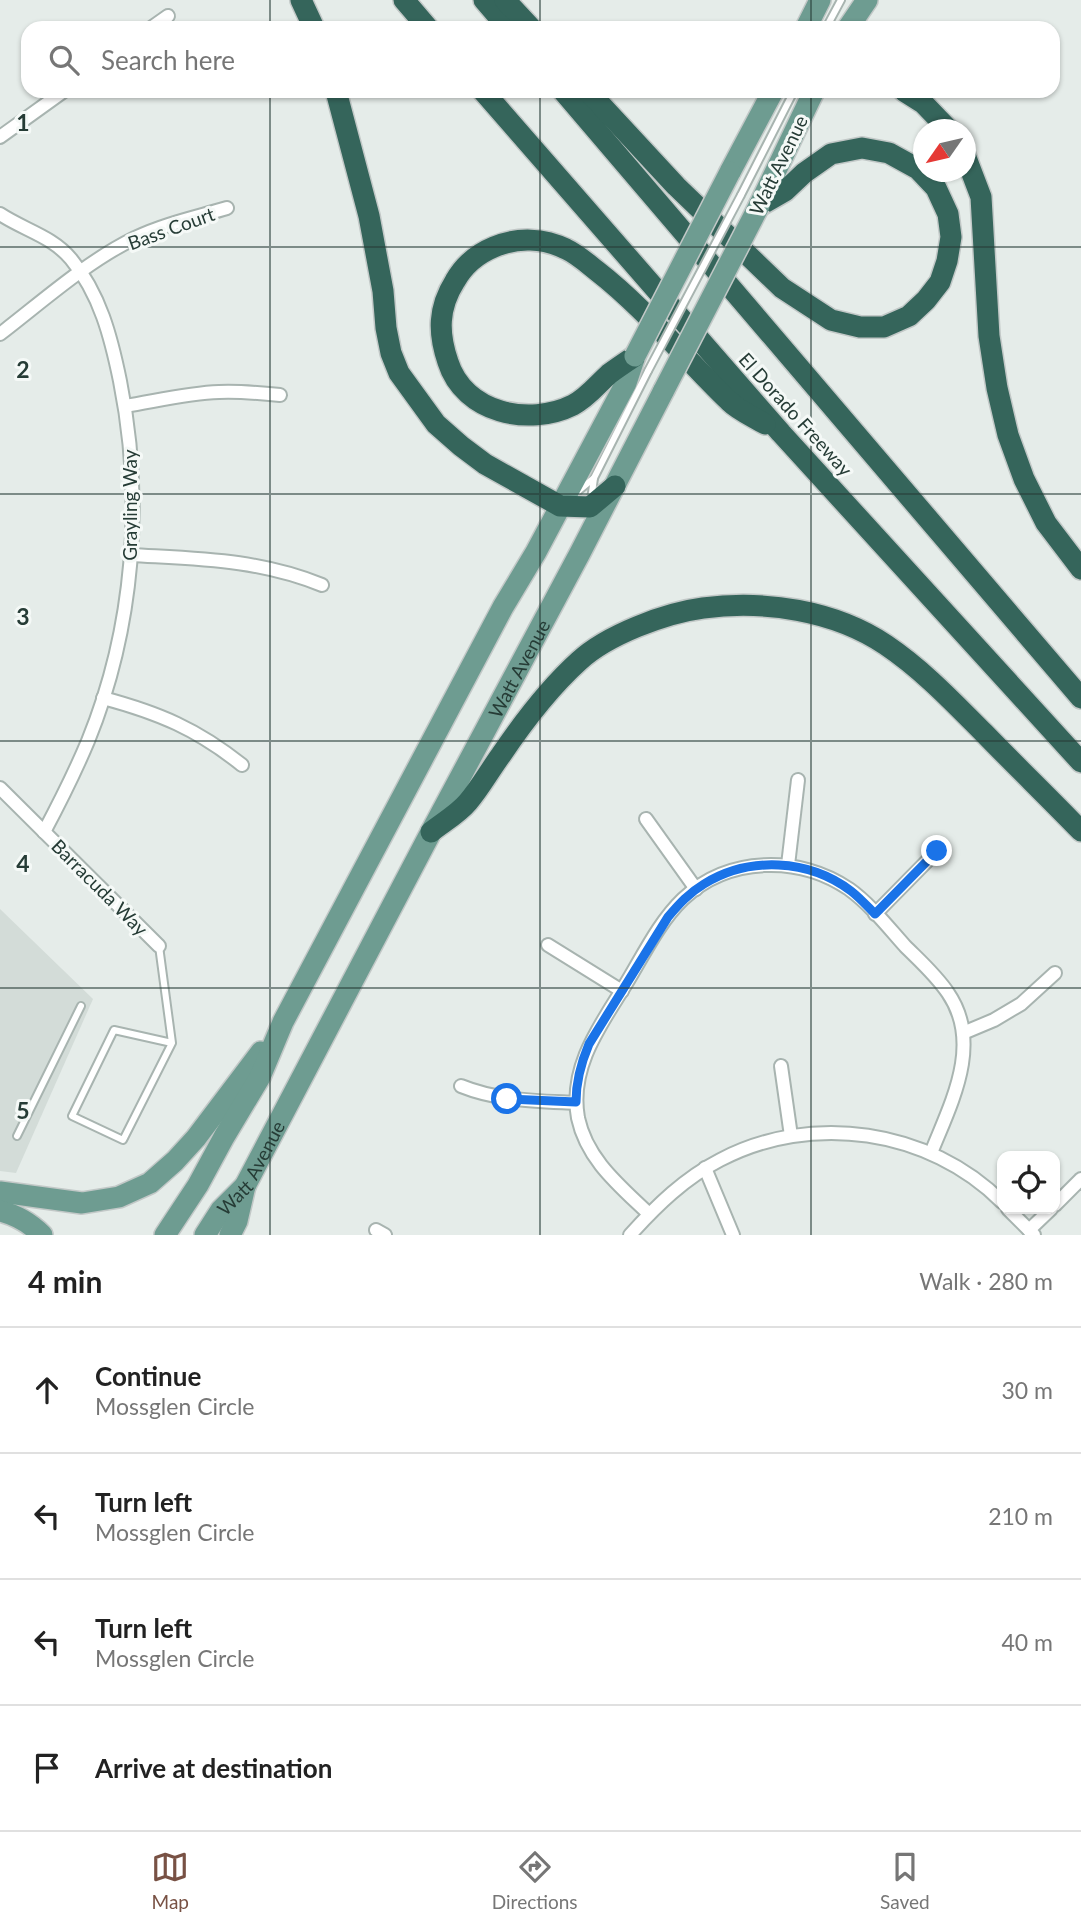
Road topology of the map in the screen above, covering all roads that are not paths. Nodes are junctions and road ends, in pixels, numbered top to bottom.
1 (301, 0) edge
2 (404, 0) edge
3 (484, 0) edge
4 (505, 0) edge
5 (820, 0) edge
6 (841, 0) edge
7 (867, 0) edge
8 (168, 16) dead end
9 (161, 21) edge
10 (311, 21) edge
11 (422, 21) edge
12 (502, 21) edge
13 (524, 21) edge
14 (810, 21) edge
15 (830, 21) edge
16 (853, 21) edge
17 (54, 98) edge
18 (338, 98) edge
19 (489, 98) edge
20 (569, 98) edge
21 (594, 98) edge
22 (769, 98) edge
23 (791, 98) edge
24 (810, 98) edge
25 (915, 98) edge
26 (938, 119) edge
27 (0, 137) edge
28 (975, 182) edge
29 (750, 201) junction
30 (227, 208) dead end
31 (0, 214) edge
32 (80, 272) junction
33 (0, 334) edge
34 (642, 364) junction
35 (281, 395) dead end
36 (125, 406) junction
37 (781, 433) junction
38 (594, 478) junction
39 (615, 486) junction
40 (560, 506) junction
41 (590, 507) junction
42 (580, 553) junction
43 (131, 555) junction
44 (1081, 569) edge
45 (322, 585) dead end
46 (103, 698) junction
47 (1081, 698) edge
48 (1081, 762) edge
49 (242, 765) dead end
50 (798, 780) dead end
51 (0, 788) edge
52 (646, 819) dead end
53 (1081, 831) edge
54 (44, 832) junction
55 (430, 832) junction
56 (937, 851) dead end
57 (788, 865) junction
58 (696, 889) junction
59 (875, 914) junction
60 (548, 945) dead end
61 (159, 946) joint
62 (1055, 973) dead end
63 (622, 991) junction
64 (81, 1006) dead end
65 (283, 1022) junction
66 (963, 1033) junction
67 (172, 1043) junction
68 (781, 1066) dead end
69 (461, 1086) dead end
70 (576, 1102) junction
71 (17, 1136) dead end
72 (791, 1136) junction
73 (931, 1153) junction
74 (705, 1168) junction
75 (1081, 1179) edge
76 (244, 1186) junction
77 (0, 1192) edge
78 (997, 1198) edge
79 (1060, 1200) edge
80 (0, 1211) edge
81 (649, 1214) junction
82 (1013, 1214) edge
83 (1047, 1214) edge
84 (1032, 1232) edge
85 (42, 1235) edge
86 (165, 1235) edge
87 (205, 1235) edge
88 (230, 1235) edge
89 (630, 1235) edge
90 (733, 1235) edge

1 - 10 highway
2 - 11 highway
3 - 12 highway
4 - 13 highway
5 - 14 main road
6 - 15 lane
7 - 16 main road
8 - 9 street
17 - 27 street
18 - 40 highway
19 - 37 highway, El Dorado Freeway
20 - 47 highway, El Dorado Freeway
21 - 29 highway
22 - 34 main road, Watt Avenue, bridge
23 - 29 lane
24 - 29 main road, Watt Avenue
25 - 26 highway
28 - 44 highway
29 - 34 lane, bridge
29 - 39 main road, Watt Avenue, bridge
30 - 32 street, Bass Court
31 - 32 street, Grayling Way
32 - 33 street, Bass Court
32 - 36 street, Grayling Way
34 - 37 highway
34 - 38 lane
34 - 40 main road, Watt Avenue
35 - 36 street
36 - 43 street, Grayling Way
37 - 48 highway, El Dorado Freeway
38 - 40 lane
38 - 41 lane
39 - 41 highway
39 - 42 main road, Watt Avenue
40 - 41 highway
40 - 65 main road, Watt Avenue
41 - 42 lane
42 - 55 main road, Watt Avenue
43 - 45 street
43 - 46 street, Grayling Way
46 - 49 street
46 - 54 street, Grayling Way
50 - 57 street
51 - 54 street, Barracuda Way
52 - 58 street
53 - 55 highway
54 - 61 street, Barracuda Way
55 - 76 main road, Watt Avenue
56 - 59 street
57 - 58 street
57 - 59 street
58 - 63 street
59 - 66 street
60 - 63 street
61 - 67 lane, Barracuda Way
62 - 66 street
63 - 70 street
64 - 71 lane
65 - 77 main road
65 - 86 main road, Watt Avenue
66 - 73 street
67 - 67 lane
68 - 72 street
69 - 70 street
70 - 81 street
72 - 73 street
72 - 74 street
73 - 78 street
74 - 81 street
74 - 90 street
75 - 79 street
76 - 87 main road, Watt Avenue
76 - 88 main road
80 - 85 main road
81 - 89 street
82 - 84 street
83 - 84 street

